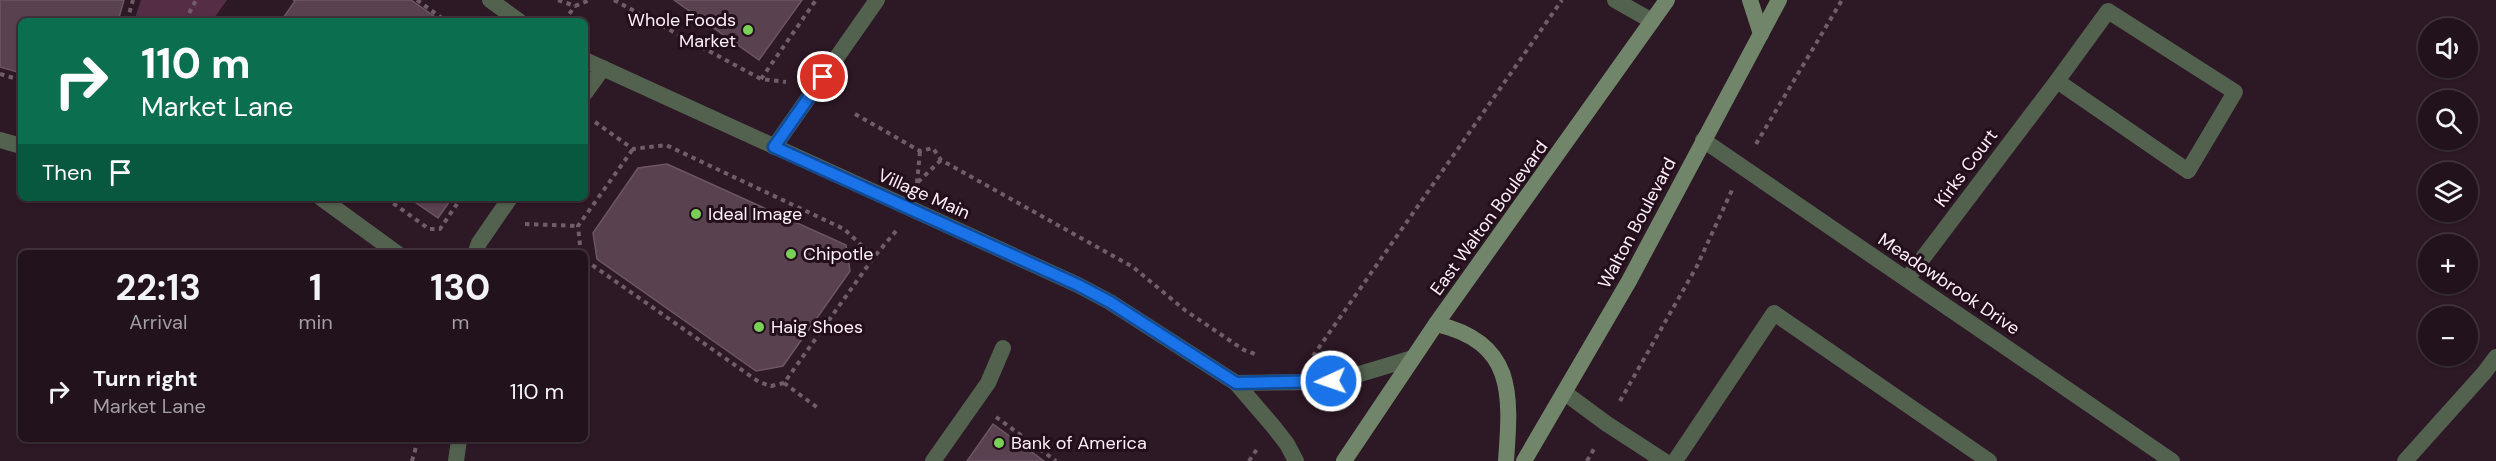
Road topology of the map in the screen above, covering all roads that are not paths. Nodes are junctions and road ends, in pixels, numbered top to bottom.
1 (490, 0) edge
2 (878, 0) edge
3 (1615, 0) edge
4 (1667, 0) edge
5 (1749, 0) edge
6 (1779, 0) edge
7 (515, 18) edge
8 (1652, 21) junction
9 (1761, 34) junction
10 (588, 61) edge
11 (603, 68) junction
12 (2057, 81) junction
13 (588, 89) edge
14 (0, 140) edge
15 (1703, 140) junction
16 (18, 145) edge
17 (774, 147) junction
18 (325, 201) edge
19 (508, 201) edge
20 (392, 250) edge
21 (476, 250) edge
22 (1907, 279) junction
23 (1437, 324) junction
24 (1003, 348) dead end
25 (2496, 357) edge
26 (1413, 358) junction
27 (1236, 383) junction
28 (1565, 393) junction
29 (459, 442) edge
30 (456, 461) edge
31 (933, 461) edge
32 (1296, 461) edge
33 (1344, 461) edge
34 (1506, 461) edge
35 (1524, 461) edge
36 (1664, 461) edge
37 (1675, 461) edge
38 (1989, 461) edge
39 (2172, 461) edge
40 (2405, 461) edge

1 - 7 street
2 - 17 street
3 - 8 street
4 - 8 main road, East Walton Boulevard
5 - 9 main road
6 - 9 main road, Walton Boulevard
8 - 23 main road, East Walton Boulevard
9 - 15 main road, Walton Boulevard
10 - 11 street, Village Main
11 - 13 street
11 - 17 street, Village Main
12 - 12 street, Kirks Court
12 - 22 street, Kirks Court
14 - 16 street
15 - 22 street, Meadowbrook Drive
15 - 28 main road, Walton Boulevard
17 - 27 street, Village Main
18 - 20 street
19 - 21 street
22 - 39 street, Meadowbrook Drive
23 - 26 main road, East Walton Boulevard
23 - 34 main road
24 - 31 street
25 - 40 street
26 - 27 street
26 - 33 main road, East Walton Boulevard
27 - 32 street, Village Main
28 - 35 main road, Walton Boulevard
28 - 36 street
29 - 30 street
37 - 38 street

